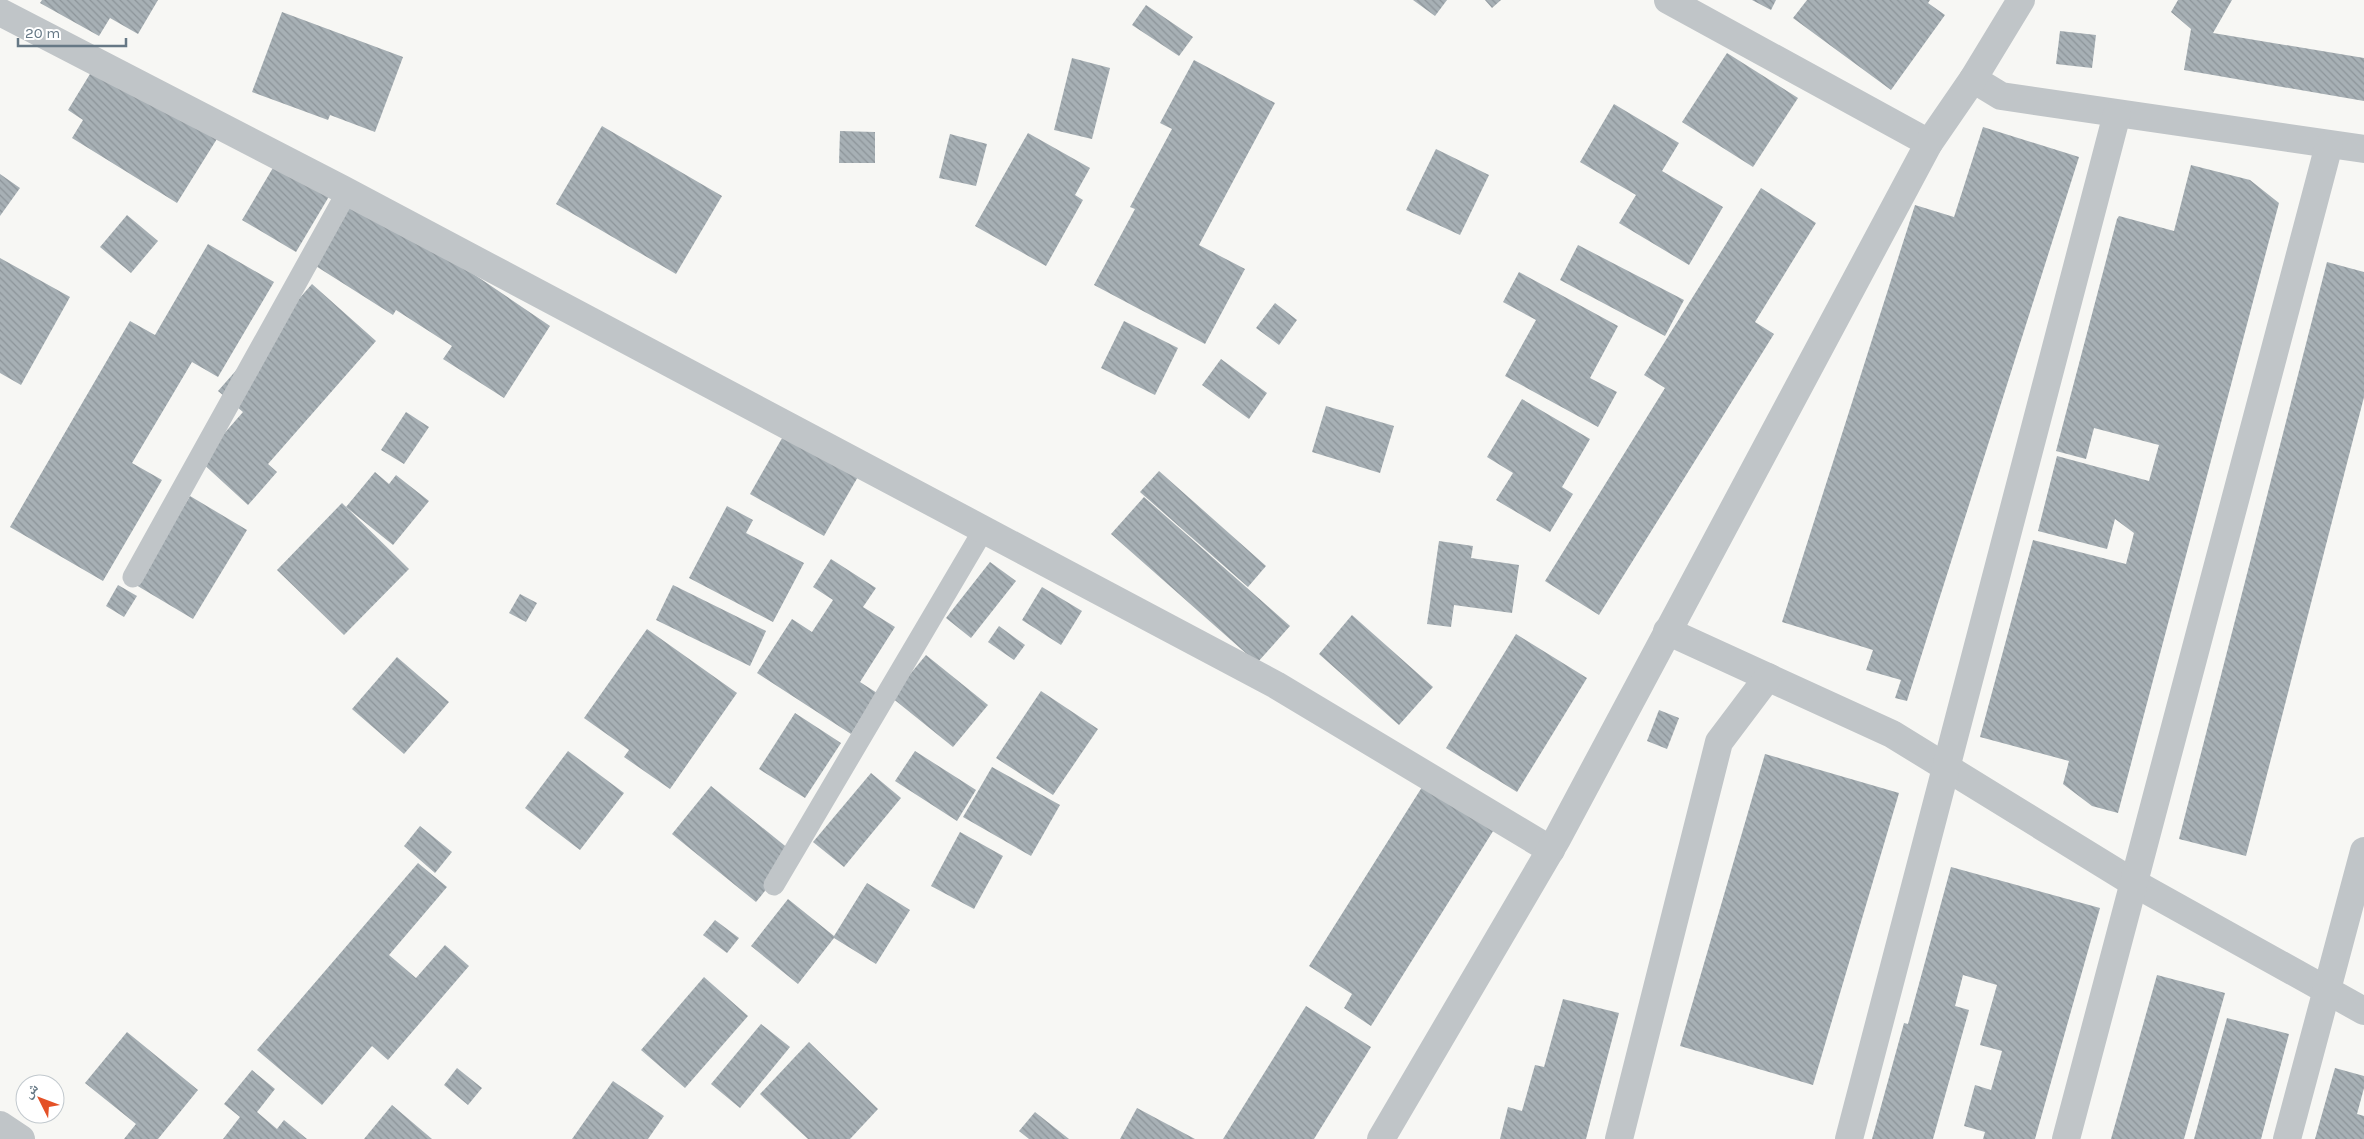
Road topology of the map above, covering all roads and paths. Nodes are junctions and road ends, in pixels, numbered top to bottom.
1 (1668, 0) edge
2 (2021, 0) edge
3 (0, 12) edge
4 (1973, 79) junction
5 (2117, 114) junction
6 (1928, 143) junction
7 (2329, 145) junction
8 (2364, 149) edge
9 (347, 192) junction
10 (984, 530) junction
11 (133, 577) dead end
12 (1667, 631) junction
13 (1768, 677) junction
14 (1946, 767) junction
15 (1551, 850) junction
16 (2364, 851) edge
17 (2134, 883) junction
18 (774, 885) dead end
19 (2327, 990) junction
20 (2364, 1011) edge
21 (0, 1125) edge
22 (21, 1139) edge
23 (1380, 1139) edge
24 (1618, 1139) edge
25 (1848, 1139) edge
26 (2066, 1139) edge
27 (2287, 1139) edge

1 - 6 street
2 - 4 street
3 - 9 street
4 - 5 street
4 - 6 street
5 - 7 street
5 - 14 street
6 - 12 street
7 - 8 street
7 - 17 street
9 - 10 street
9 - 11 lane
10 - 15 street
10 - 18 lane
12 - 13 street
12 - 15 street
13 - 14 street
13 - 24 street
14 - 17 street
14 - 25 street
15 - 23 street
16 - 19 street
17 - 19 street
17 - 26 street
19 - 20 street
19 - 27 street
21 - 22 street

